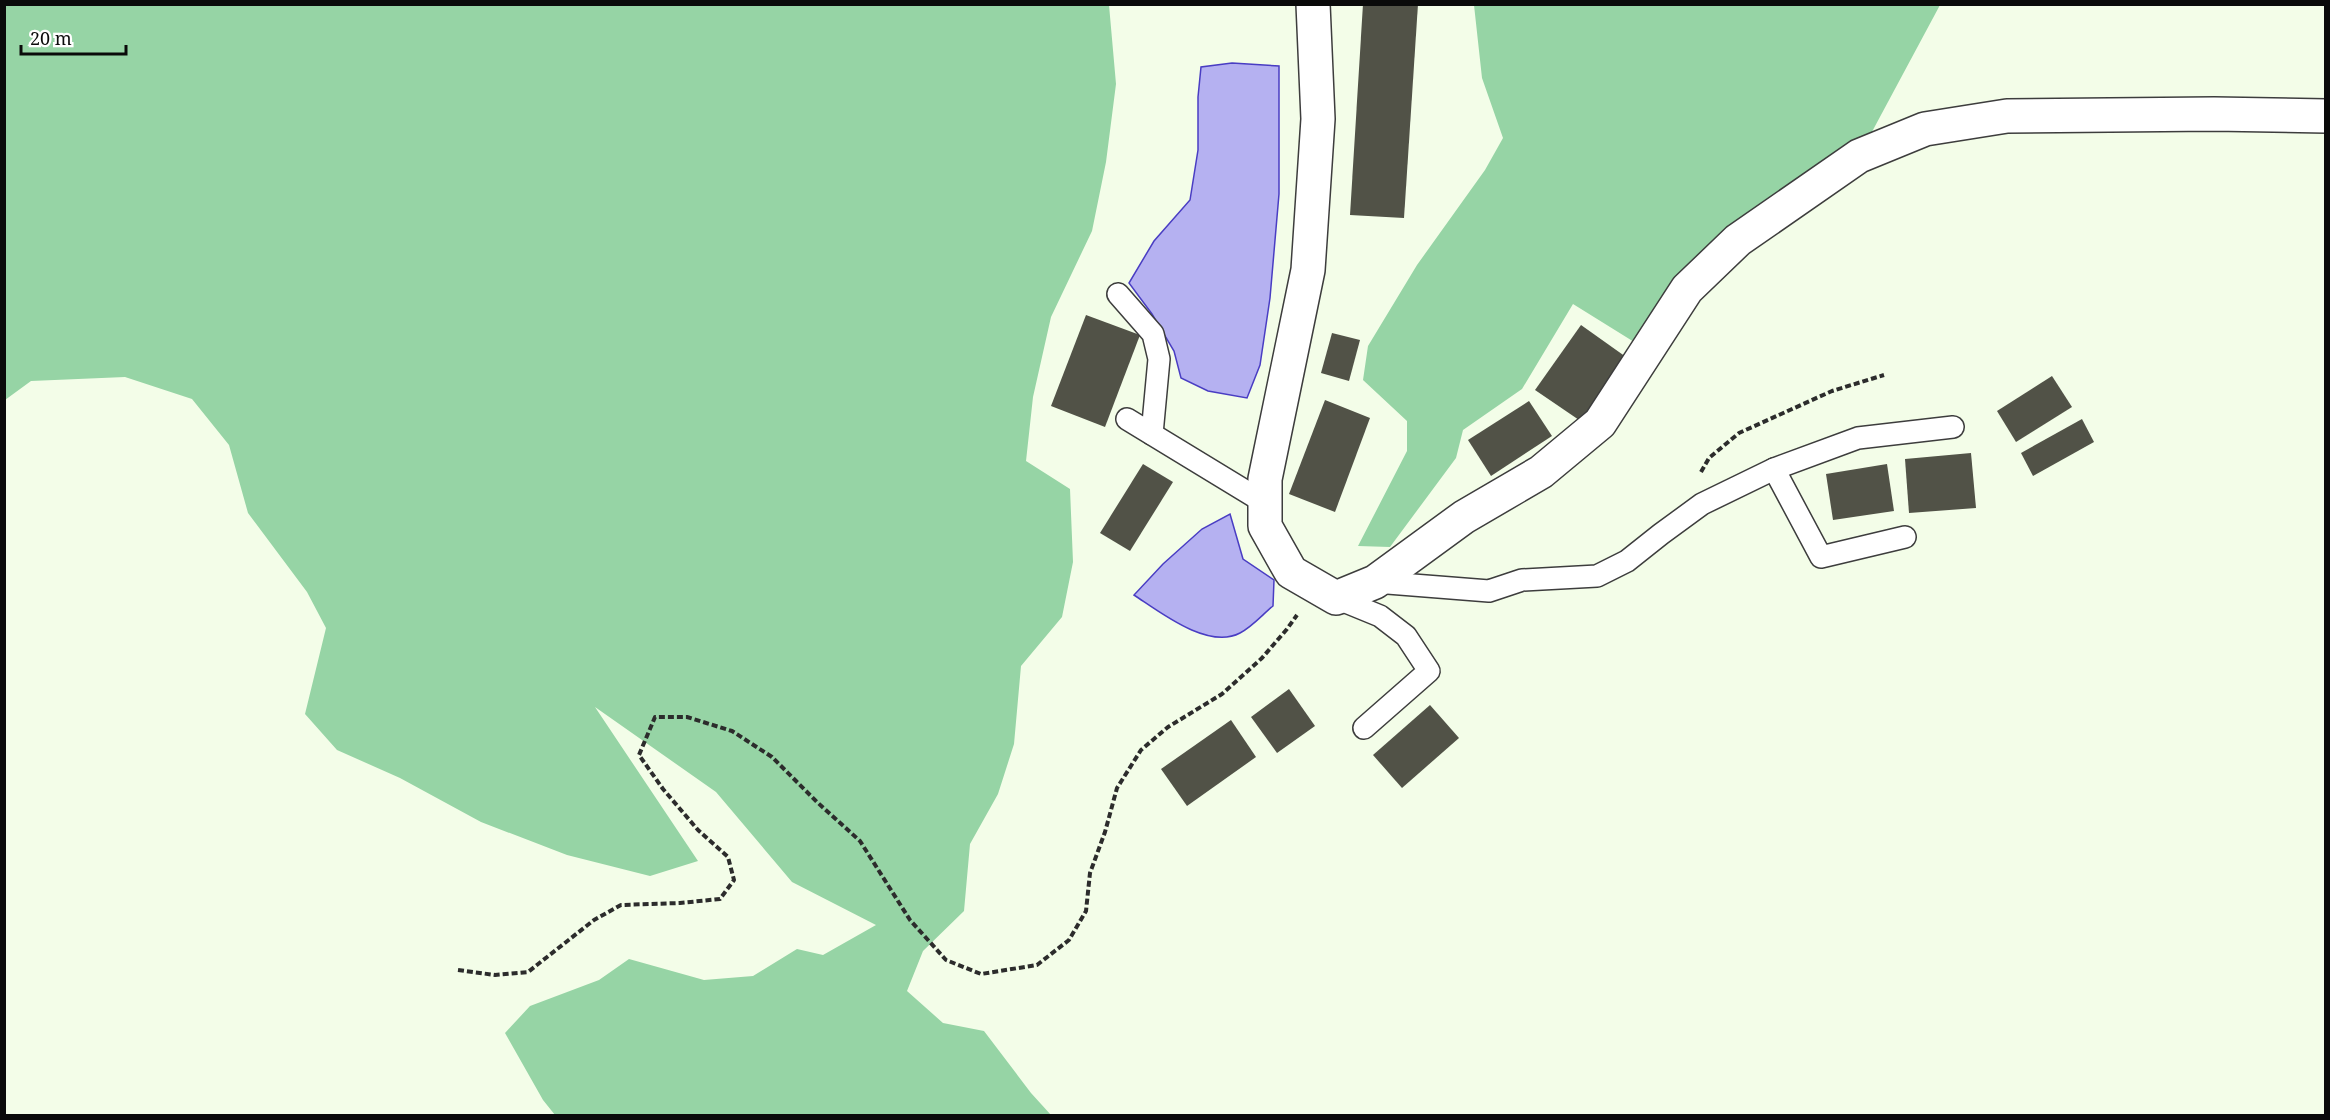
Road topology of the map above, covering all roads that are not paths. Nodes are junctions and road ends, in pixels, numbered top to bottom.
1 (1313, 4) edge
2 (2325, 116) edge
3 (1118, 294) dead end
4 (1127, 419) dead end
5 (1953, 427) dead end
6 (1152, 434) junction
7 (1774, 469) junction
8 (1265, 503) junction
9 (1905, 537) dead end
10 (1376, 582) junction
11 (1326, 592) junction
12 (1364, 728) dead end

1 - 8 street
2 - 10 street
3 - 6 lane
4 - 6 lane
5 - 7 lane
6 - 8 lane
7 - 9 lane
7 - 10 lane
8 - 11 street
10 - 11 street
11 - 12 lane

